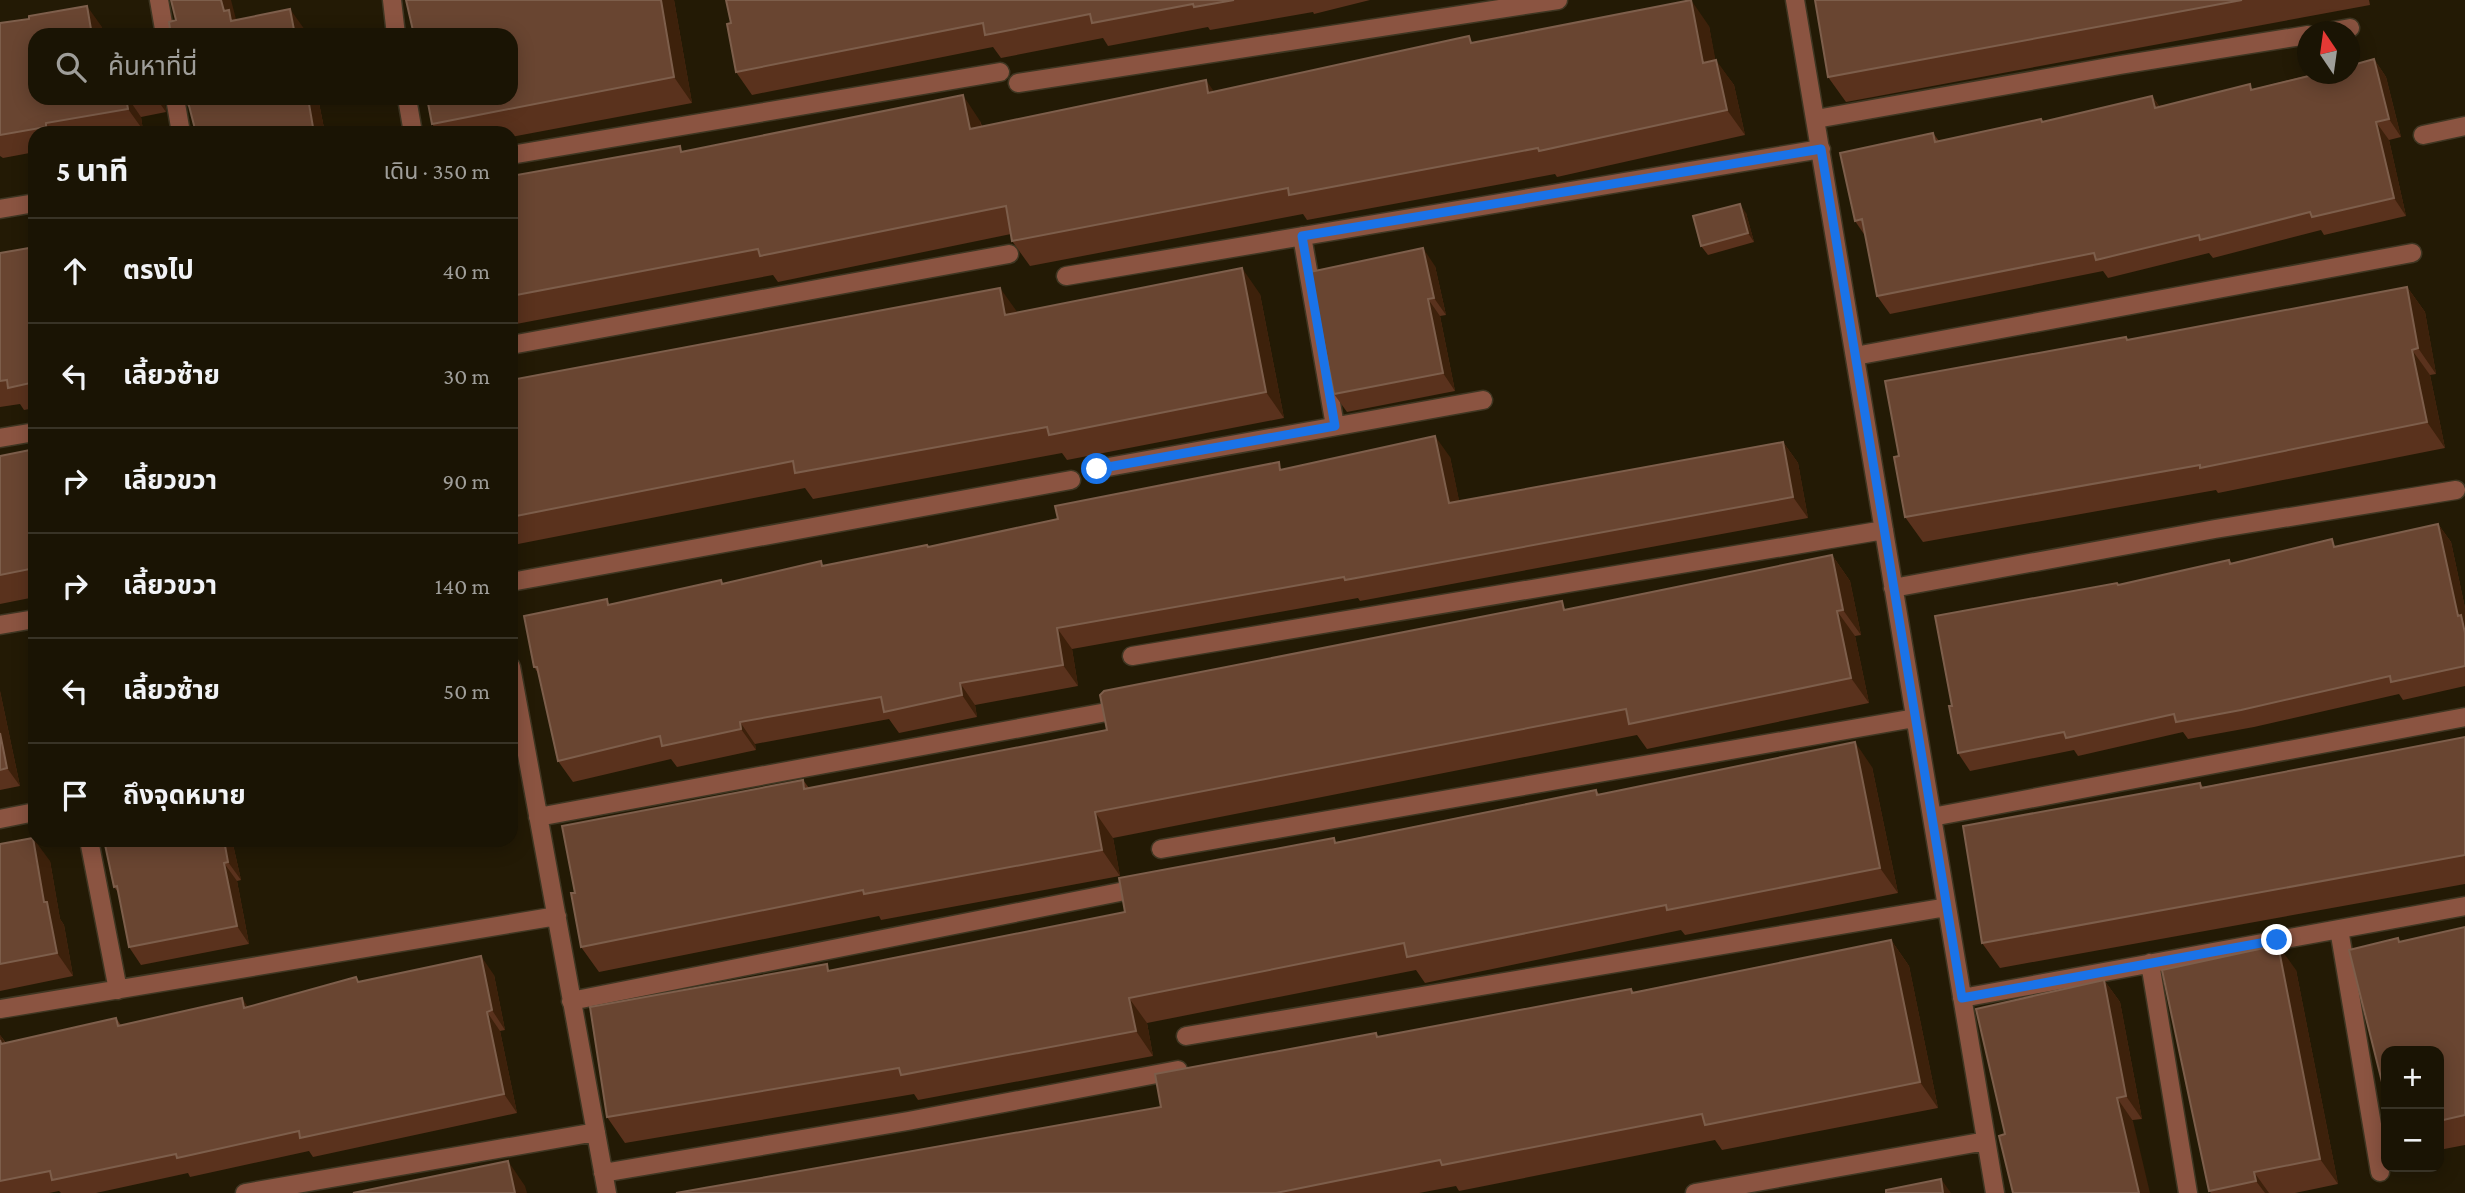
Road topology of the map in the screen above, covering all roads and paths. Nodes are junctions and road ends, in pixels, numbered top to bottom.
1 (159, 0) edge
2 (392, 0) edge
3 (1558, 0) edge
4 (1795, 0) edge
5 (164, 28) edge
6 (395, 28) edge
7 (2297, 37) edge
8 (1000, 72) dead end
9 (1018, 83) dead end
10 (176, 105) edge
11 (408, 105) edge
12 (1816, 120) junction
13 (180, 126) edge
14 (412, 126) edge
15 (2465, 126) edge
16 (2423, 135) dead end
17 (1821, 149) junction
18 (518, 154) edge
19 (28, 204) edge
20 (0, 209) edge
21 (1302, 236) junction
22 (2412, 253) dead end
23 (1009, 254) edge
24 (1066, 276) dead end
25 (518, 344) edge
26 (1855, 356) junction
27 (1483, 400) dead end
28 (1335, 426) junction
29 (28, 433) edge
30 (0, 438) edge
31 (1097, 469) dead end
32 (1071, 480) dead end
33 (2456, 490) dead end
34 (1884, 530) junction
35 (518, 581) edge
36 (1893, 588) junction
37 (28, 620) edge
38 (0, 625) edge
39 (1132, 656) dead end
40 (518, 706) edge
41 (1112, 711) edge
42 (2465, 717) edge
43 (1916, 718) junction
44 (28, 814) edge
45 (538, 817) junction
46 (1932, 817) junction
47 (0, 819) edge
48 (90, 847) edge
49 (1161, 849) dead end
50 (1145, 887) edge
51 (2465, 906) edge
52 (1947, 907) junction
53 (556, 916) junction
54 (2339, 929) junction
55 (2150, 964) junction
56 (118, 989) junction
57 (1962, 998) junction
58 (571, 1001) junction
59 (0, 1009) edge
60 (1186, 1036) dead end
61 (1178, 1070) edge
62 (596, 1132) junction
63 (1986, 1141) junction
64 (2380, 1172) dead end
65 (603, 1173) junction
66 (245, 1193) edge
67 (607, 1193) edge
68 (1695, 1193) edge
69 (1995, 1193) edge
70 (2188, 1193) edge

1 - 5 street
2 - 6 street
3 - 9 street
4 - 12 street
7 - 12 street
8 - 18 street
10 - 13 street
11 - 14 street
12 - 17 street
15 - 16 street
17 - 21 street
17 - 26 street
19 - 20 street
21 - 24 street
21 - 28 street
22 - 26 street
23 - 25 street
26 - 34 street
27 - 28 street
28 - 31 street
29 - 30 street
32 - 35 street
33 - 36 street
34 - 36 street
34 - 39 street
36 - 43 street
37 - 38 street
40 - 45 street
41 - 45 street
42 - 46 street
43 - 46 street
43 - 49 street
44 - 47 street
45 - 53 street
46 - 52 street
48 - 56 street
50 - 58 street
51 - 54 street
52 - 57 street
52 - 60 street
53 - 56 street
53 - 58 street
54 - 55 street
54 - 64 street
55 - 57 street
55 - 70 street
56 - 59 street
57 - 63 street
58 - 62 street
61 - 65 street
62 - 65 street
62 - 66 street
63 - 68 street
63 - 69 street
65 - 67 street

